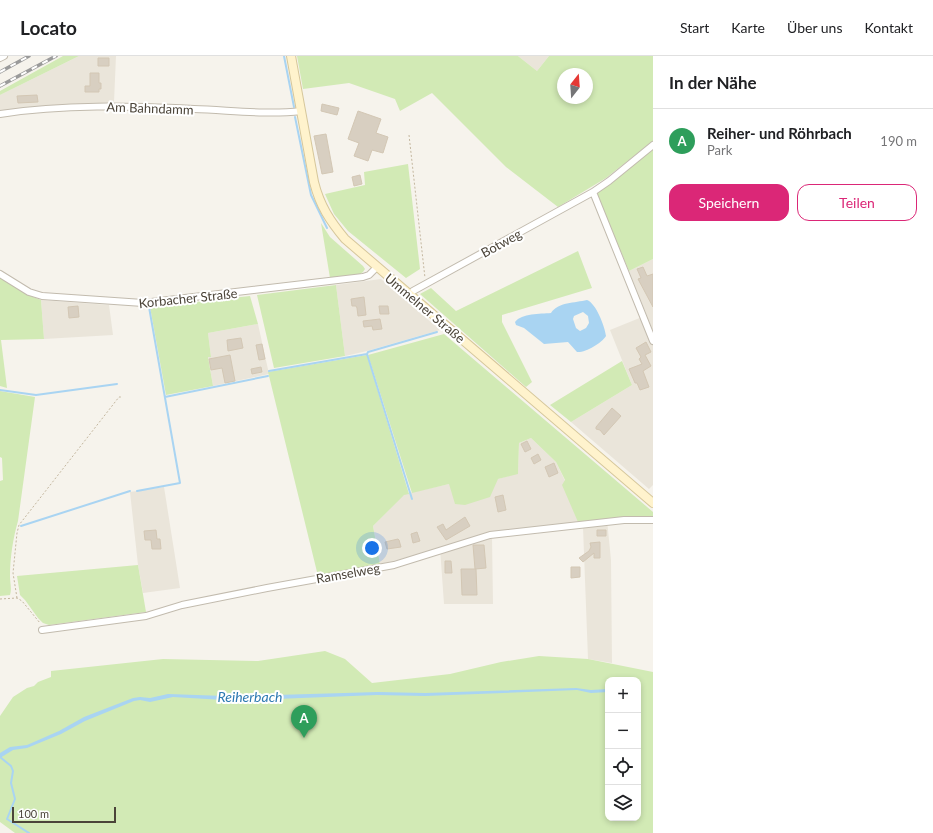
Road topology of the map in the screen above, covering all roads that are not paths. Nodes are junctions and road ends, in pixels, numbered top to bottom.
1 (4, 56) edge
2 (291, 56) edge
3 (0, 58) edge
4 (301, 111) junction
5 (0, 114) edge
6 (653, 145) edge
7 (593, 192) junction
8 (377, 267) junction
9 (0, 274) edge
10 (409, 294) junction
11 (653, 341) edge
12 (653, 503) edge
13 (653, 520) edge
14 (42, 630) road end

1 - 3 street
2 - 4 main road, Ummelner Straße
4 - 5 street, Am Bahndamm
4 - 8 main road, Ummelner Straße
6 - 7 street, Botweg
7 - 10 street, Botweg
7 - 11 street
8 - 9 street, Korbacher Straße
8 - 10 main road, Ummelner Straße
10 - 12 main road, Ummelner Straße
13 - 14 street, Ramselweg

